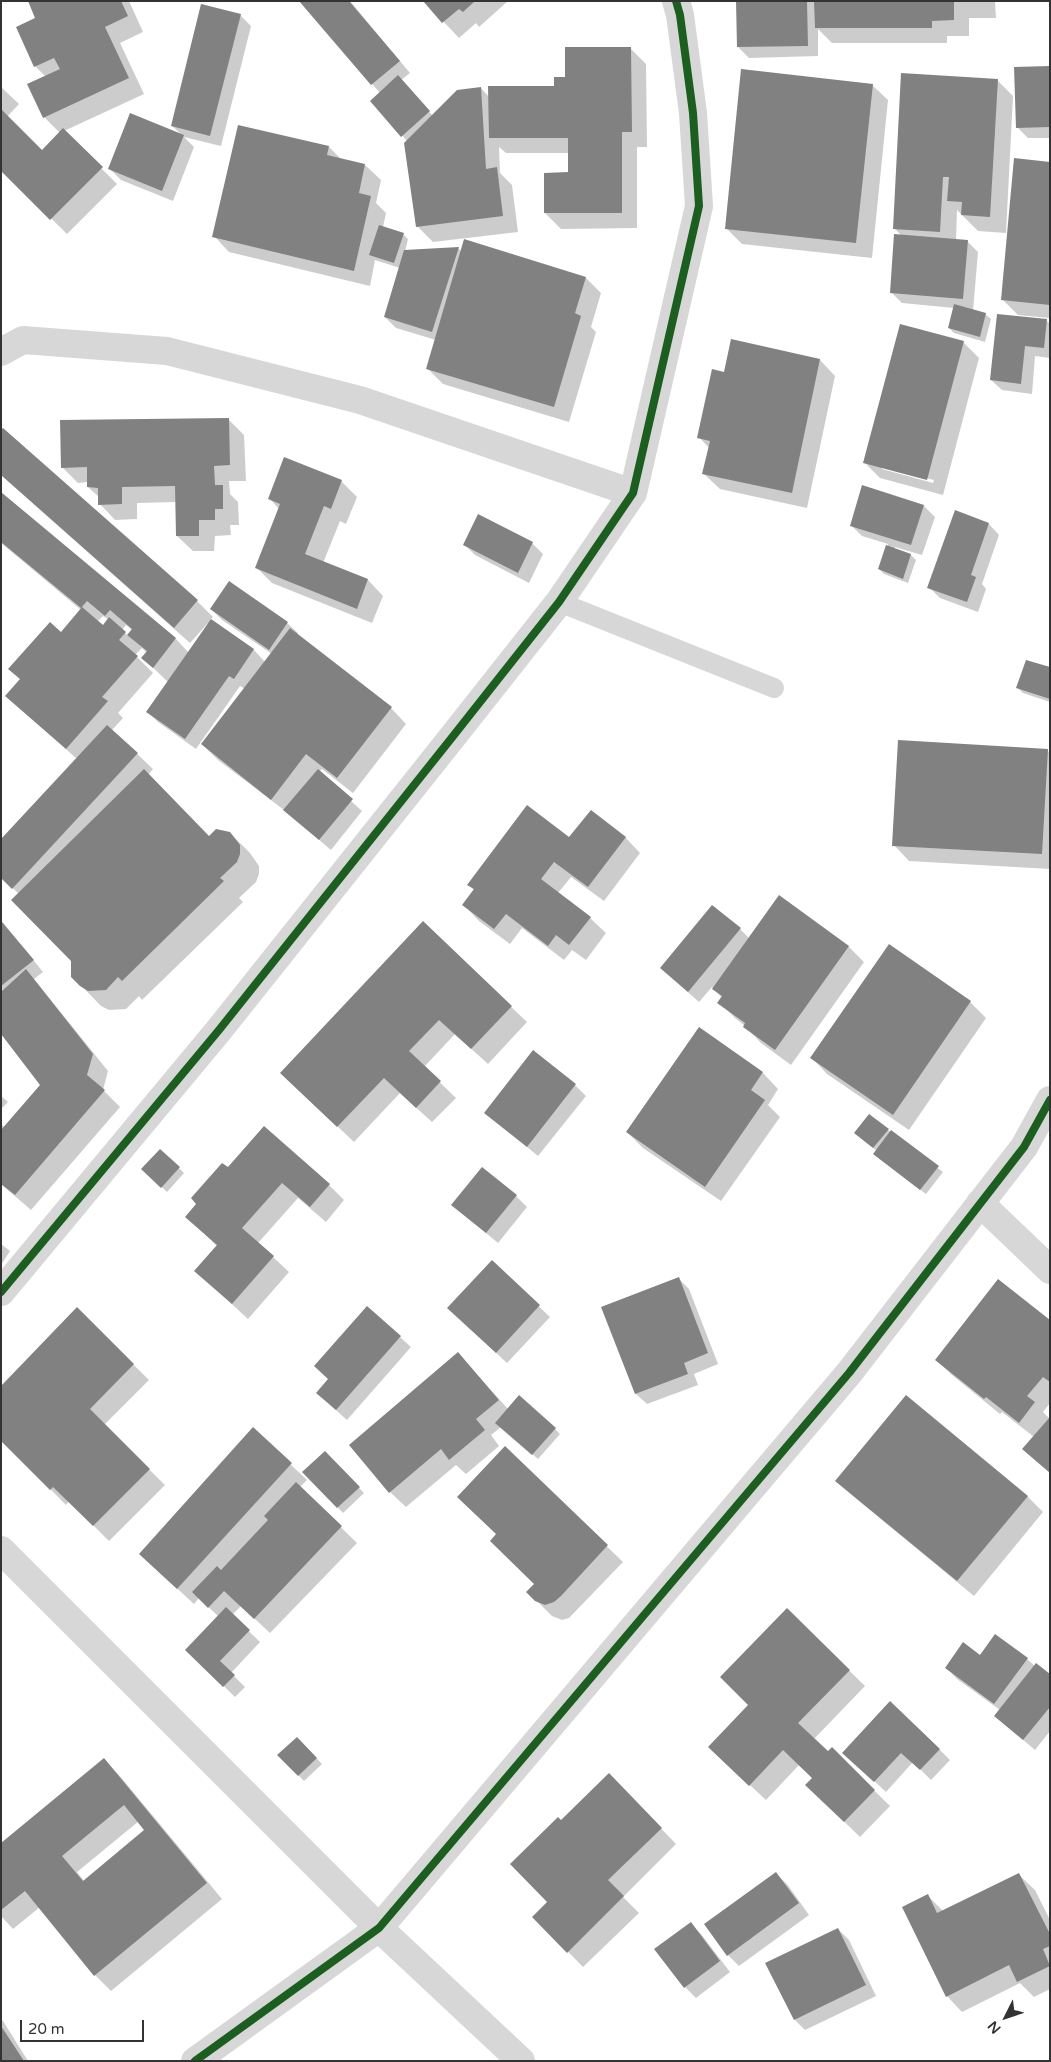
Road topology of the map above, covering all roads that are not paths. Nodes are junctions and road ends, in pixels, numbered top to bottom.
1 (676, 1) edge
2 (1, 352) edge
3 (633, 493) junction
4 (558, 602) junction
5 (774, 688) dead end
6 (1050, 1100) edge
7 (980, 1203) junction
8 (1050, 1270) edge
9 (1, 1292) edge
10 (1, 1550) edge
11 (379, 1928) junction
12 (195, 2061) edge
13 (521, 2061) edge

1 - 3 street
2 - 3 street
3 - 4 street
4 - 5 lane
4 - 9 street
6 - 7 street
7 - 8 street
7 - 11 street
10 - 11 street
11 - 12 street
11 - 13 street

